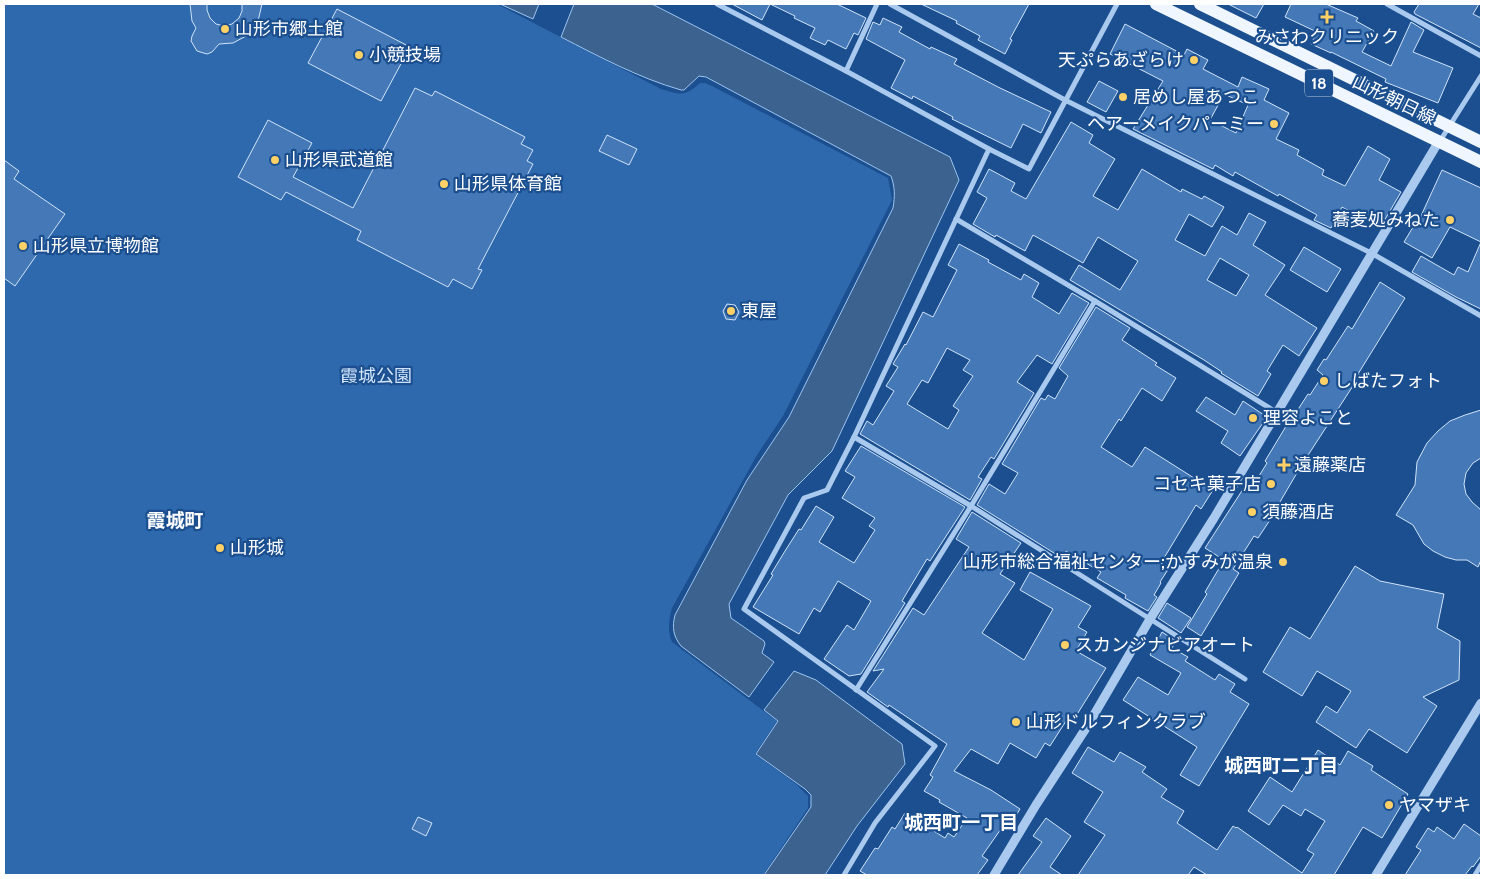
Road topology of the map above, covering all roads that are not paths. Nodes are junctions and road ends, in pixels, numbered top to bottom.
1 (716, 4) edge
2 (877, 4) edge
3 (890, 4) edge
4 (1118, 4) edge
5 (1156, 4) edge
6 (1200, 4) edge
7 (1387, 4) edge
8 (1481, 56) edge
9 (846, 71) junction
10 (1481, 76) edge
11 (1065, 100) junction
12 (1449, 127) junction
13 (1439, 141) junction
14 (1481, 142) edge
15 (990, 149) junction
16 (1481, 162) edge
17 (956, 219) junction
18 (1372, 254) junction
19 (1095, 301) junction
20 (1481, 316) edge
21 (1276, 412) junction
22 (854, 437) junction
23 (971, 506) junction
24 (1150, 619) junction
25 (1245, 679) dead end
26 (856, 690) junction
27 (1481, 703) edge
28 (1481, 865) edge
29 (844, 875) edge
30 (994, 875) edge
31 (1376, 875) edge
32 (1475, 875) edge

1 - 9 street
2 - 9 street
3 - 11 street
4 - 11 street
5 - 13 main road, 山形朝日線 / 18
6 - 12 main road, 山形朝日線 / 18
7 - 8 street
9 - 15 street
10 - 12 street
11 - 15 street
11 - 18 street
12 - 13 street
12 - 14 main road, 山形朝日線 / 18
13 - 16 main road, 山形朝日線 / 18
13 - 18 street
15 - 17 street
17 - 19 street
17 - 22 street
18 - 20 street
18 - 21 street
19 - 21 street
19 - 23 street
21 - 24 street
22 - 23 street
22 - 26 street
23 - 24 street
23 - 26 street
24 - 25 street
24 - 30 street
26 - 29 street
27 - 31 street
28 - 32 street

